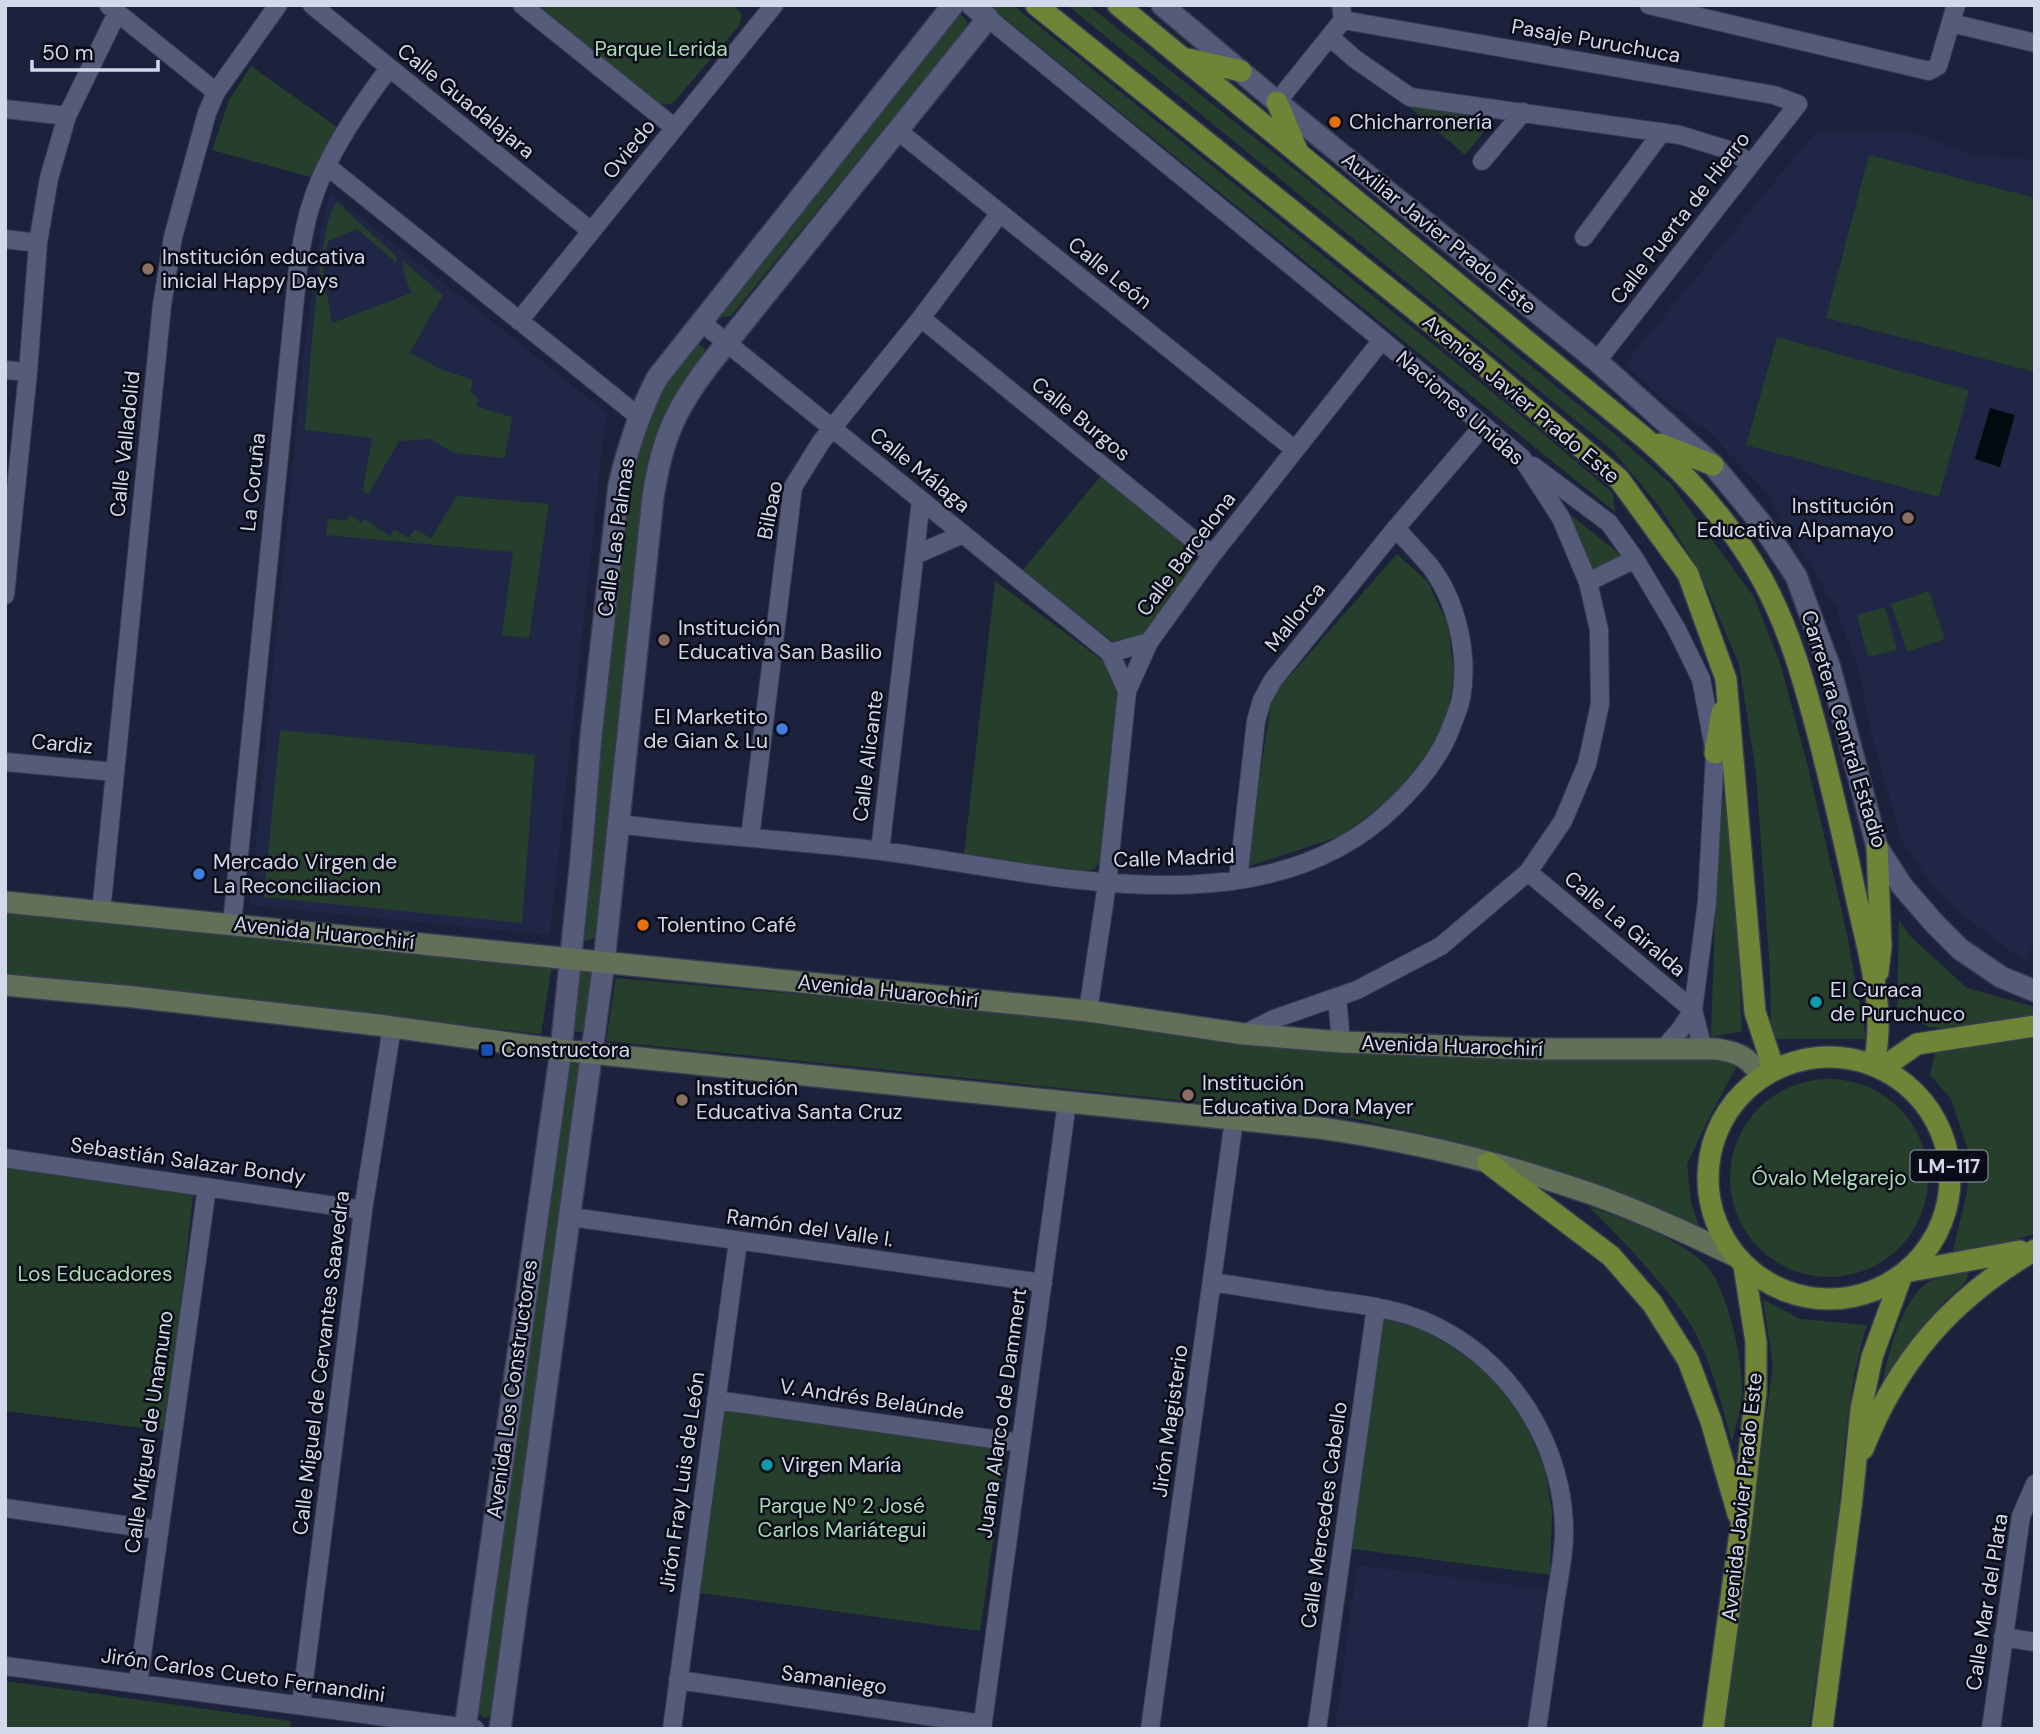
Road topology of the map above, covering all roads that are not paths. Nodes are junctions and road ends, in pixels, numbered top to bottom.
1 (278, 5) edge
2 (312, 5) edge
3 (522, 5) edge
4 (953, 5) edge
5 (1036, 5) edge
6 (1118, 5) edge
7 (1162, 5) edge
8 (1649, 5) edge
9 (1956, 5) edge
10 (113, 9) edge
11 (764, 9) edge
12 (980, 12) edge
13 (1342, 13) edge
14 (1951, 23) junction
15 (1330, 37) junction
16 (2035, 43) edge
17 (1182, 57) junction
18 (389, 68) junction
19 (1241, 71) junction
20 (216, 92) junction
21 (1277, 102) junction
22 (1798, 104) joint
23 (5, 109) edge
24 (1523, 112) junction
25 (67, 116) junction
26 (675, 128) junction
27 (898, 131) junction
28 (1662, 132) junction
29 (1299, 155) junction
30 (1482, 161) dead end
31 (1751, 164) junction
32 (327, 166) junction
33 (1000, 213) junction
34 (591, 231) junction
35 (1584, 237) dead end
36 (5, 239) edge
37 (37, 243) junction
38 (921, 318) junction
39 (519, 321) junction
40 (701, 322) junction
41 (1382, 340) junction
42 (726, 343) junction
43 (1597, 361) junction
44 (5, 370) edge
45 (28, 372) junction
46 (638, 416) junction
47 (1483, 426) junction
48 (832, 428) junction
49 (1646, 439) junction
50 (1294, 450) junction
51 (1522, 458) junction
52 (1713, 465) junction
53 (921, 500) junction
54 (1396, 528) junction
55 (963, 534) junction
56 (915, 555) junction
57 (1212, 555) junction
58 (1635, 559) junction
59 (1588, 582) junction
60 (5, 595) edge
61 (1149, 642) junction
62 (1110, 653) junction
63 (1727, 679) junction
64 (1127, 691) junction
65 (1716, 753) junction
66 (5, 762) edge
67 (115, 772) junction
68 (620, 824) junction
69 (750, 838) junction
70 (1877, 847) junction
71 (880, 851) junction
72 (1528, 872) junction
73 (1238, 880) junction
74 (1107, 884) junction
75 (5, 902) edge
76 (101, 912) junction
77 (232, 924) junction
78 (570, 958) junction
79 (604, 962) junction
80 (5, 985) edge
81 (1876, 988) junction
82 (2035, 991) edge
83 (1337, 997) junction
84 (1693, 1010) junction
85 (1088, 1011) junction
86 (2034, 1024) edge
87 (392, 1027) junction
88 (1244, 1034) junction
89 (1341, 1042) junction
90 (1663, 1049) junction
91 (1703, 1049) junction
92 (561, 1050) junction
93 (591, 1053) junction
94 (1878, 1066) junction
95 (1768, 1073) junction
96 (1067, 1102) junction
97 (1234, 1120) junction
98 (5, 1158) edge
99 (1488, 1163) junction
100 (207, 1187) junction
101 (363, 1210) junction
102 (571, 1217) junction
103 (738, 1241) junction
104 (2035, 1249) edge
105 (1740, 1261) junction
106 (1903, 1274) junction
107 (1212, 1282) junction
108 (1043, 1283) junction
109 (1376, 1307) junction
110 (716, 1400) junction
111 (1021, 1443) junction
112 (2035, 1484) edge
113 (1852, 1499) junction
114 (5, 1508) edge
115 (1741, 1526) junction
116 (158, 1530) junction
117 (2003, 1637) junction
118 (2035, 1642) edge
119 (5, 1666) edge
120 (678, 1680) junction
121 (138, 1684) junction
122 (301, 1705) junction
123 (982, 1726) edge
124 (468, 1728) edge
125 (500, 1729) edge
126 (671, 1729) edge
127 (1150, 1729) edge
128 (1317, 1729) edge
129 (1537, 1729) edge
130 (1713, 1729) edge
131 (1822, 1729) edge
132 (1991, 1729) edge

1 - 20 street, Calle Valladolid
2 - 18 street, Calle Guadalajara
3 - 26 street
4 - 40 street, Calle Las Palmas
5 - 63 main road, Avenida Javier Prado Este
6 - 17 main road
7 - 19 street, Auxiliar Javier Prado Este
8 - 14 street
9 - 14 street
10 - 20 street
10 - 25 street
11 - 26 street, Oviedo
12 - 27 street, Calle Las Palmas
12 - 41 street, Naciones Unidas
13 - 15 street
13 - 22 street, Pasaje Puruchuca
14 - 16 street
15 - 21 street
15 - 24 street
17 - 19 main road
17 - 29 main road
18 - 32 street, La Coruña
18 - 34 street, Calle Guadalajara
19 - 21 street, Auxiliar Javier Prado Este
20 - 67 street, Calle Valladolid
21 - 29 main road
21 - 43 street, Auxiliar Javier Prado Este
22 - 31 street, Calle Puerta de Hierro
23 - 25 street
24 - 28 street
24 - 30 street
25 - 37 street
26 - 34 street, Oviedo
27 - 33 street, Calle León
27 - 42 street, Calle Las Palmas
28 - 31 street
28 - 35 street
29 - 49 main road
31 - 43 street, Calle Puerta de Hierro
32 - 39 street
32 - 77 street, La Coruña
33 - 38 street, Bilbao
33 - 50 street, Calle León
34 - 39 street, Oviedo
36 - 37 street
37 - 45 street
38 - 48 street, Bilbao
38 - 57 street, Calle Burgos
39 - 46 street
40 - 42 street, Calle Málaga
40 - 46 street, Calle Las Palmas
41 - 47 street, Naciones Unidas
41 - 50 street, Calle Barcelona
42 - 48 street, Calle Málaga
42 - 68 street, Calle Las Palmas
43 - 52 street, Auxiliar Javier Prado Este
44 - 45 street
45 - 60 street
46 - 78 street, Calle Las Palmas
47 - 51 street, Naciones Unidas
47 - 54 street, Mallorca
48 - 53 street, Calle Málaga
48 - 69 street, Bilbao
49 - 52 main road
49 - 81 main road
50 - 57 street, Calle Barcelona
51 - 58 street
51 - 59 street, Naciones Unidas
52 - 70 street, Carretera Central Estadio
53 - 55 street, Calle Málaga
53 - 56 street, Calle Alicante
54 - 73 street, Mallorca
54 - 73 street, Calle Madrid
55 - 56 street
55 - 62 street, Calle Málaga
56 - 71 street, Calle Alicante
57 - 61 street, Calle Barcelona
58 - 59 street
58 - 65 street
59 - 72 street, Naciones Unidas
61 - 62 street, Calle Barcelona
61 - 64 street
62 - 64 street
63 - 65 main road
63 - 95 main road, Avenida Javier Prado Este
64 - 74 street
65 - 84 street
66 - 67 street, Cardiz
67 - 76 street, Calle Valladolid
68 - 69 street, Calle Madrid
68 - 79 street, Calle Las Palmas
69 - 71 street, Calle Madrid
70 - 81 main road
70 - 82 street, Carretera Central Estadio
71 - 74 street, Calle Madrid
72 - 83 street, Naciones Unidas
72 - 84 street, Calle La Giralda
73 - 74 street, Calle Madrid
74 - 85 street
75 - 76 main road, Avenida Huarochirí
76 - 77 main road, Avenida Huarochirí
77 - 78 main road, Avenida Huarochirí
78 - 79 main road, Avenida Huarochirí
78 - 92 street, Calle Las Palmas
79 - 85 main road, Avenida Huarochirí
79 - 93 street, Calle Las Palmas
80 - 87 main road
81 - 94 main road
83 - 88 street, Naciones Unidas
83 - 89 street
84 - 90 street
84 - 91 street
85 - 88 main road, Avenida Huarochirí
86 - 94 main road
87 - 92 main road
87 - 101 street, Calle Miguel de Cervantes Saavedra
88 - 89 main road, Avenida Huarochirí
89 - 90 main road, Avenida Huarochirí
90 - 91 main road, Avenida Huarochirí
91 - 95 main road, Avenida Huarochirí
92 - 93 main road
92 - 124 street, Avenida Los Constructores
93 - 96 main road
93 - 102 street, Avenida Los Constructores
94 - 95 main road, LM-117
94 - 106 main road, LM-117
95 - 105 main road, LM-117
96 - 97 main road
96 - 108 street, Juana Alarco de Dammert
97 - 99 main road
97 - 107 street, Jirón Magisterio
98 - 100 street, Sebastián Salazar Bondy
99 - 105 main road
99 - 115 main road
100 - 101 street, Sebastián Salazar Bondy
100 - 116 street, Calle Miguel de Unamuno
101 - 122 street, Calle Miguel de Cervantes Saavedra
102 - 103 street, Ramón del Valle I.
102 - 125 street, Avenida Los Constructores
103 - 108 street, Ramón del Valle I.
103 - 110 street, Jirón Fray Luis de León
104 - 106 main road, LM-117
104 - 113 main road
105 - 106 main road, LM-117
105 - 115 main road, Avenida Javier Prado Este
106 - 113 main road
107 - 109 street
107 - 127 street, Jirón Magisterio
108 - 111 street, Juana Alarco de Dammert
109 - 128 street, Calle Mercedes Cabello
109 - 129 street
110 - 111 street, V. Andrés Belaúnde
110 - 120 street, Jirón Fray Luis de León
111 - 123 street, Juana Alarco de Dammert
112 - 117 street, Calle Mar del Plata
113 - 131 main road
114 - 116 street
115 - 130 main road, Avenida Javier Prado Este
116 - 121 street, Calle Miguel de Unamuno
117 - 118 street
117 - 132 street, Calle Mar del Plata
119 - 121 street, Jirón Carlos Cueto Fernandini
120 - 123 street, Samaniego
120 - 126 street, Jirón Fray Luis de León
121 - 122 street, Jirón Carlos Cueto Fernandini
122 - 124 street, Jirón Carlos Cueto Fernandini

